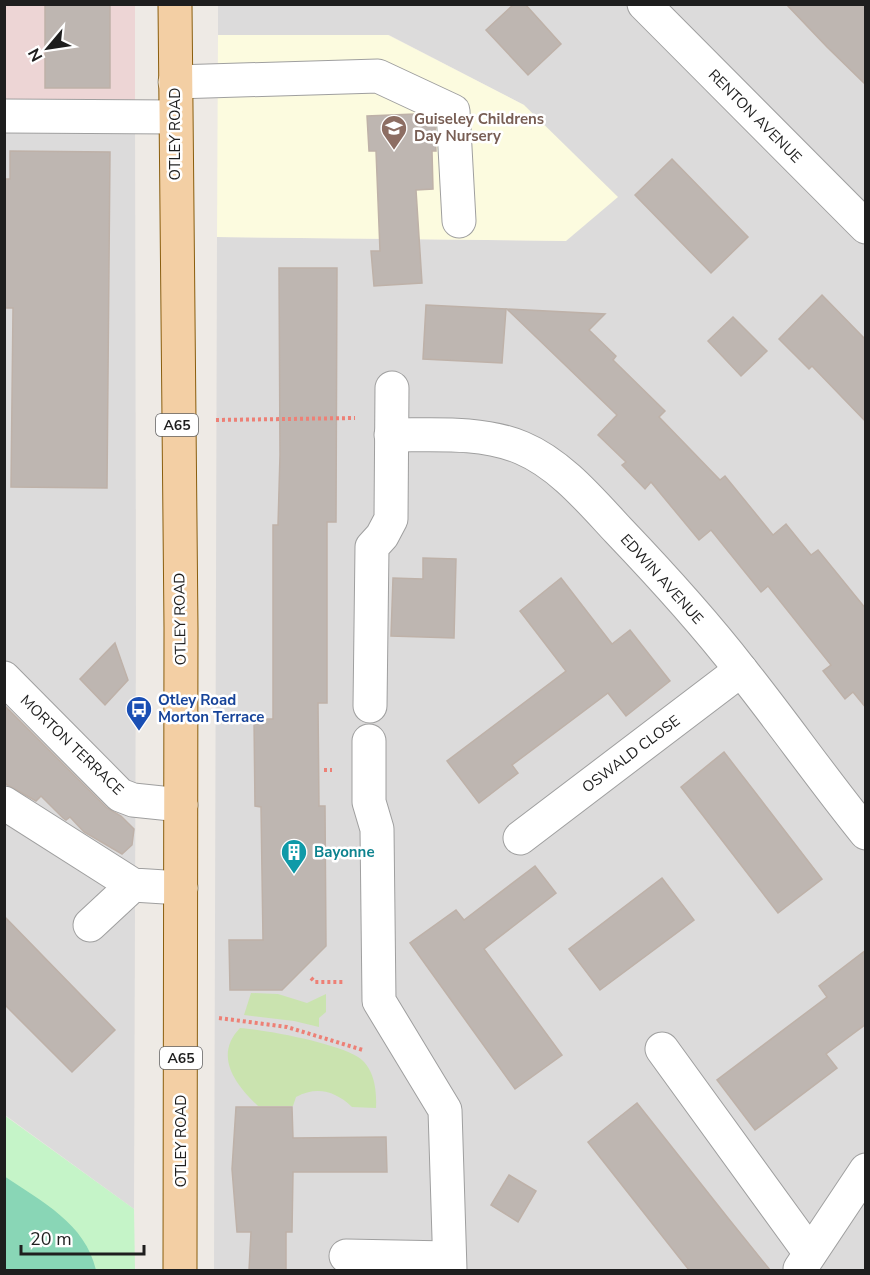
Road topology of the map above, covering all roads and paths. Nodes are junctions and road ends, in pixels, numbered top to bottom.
1 (175, 4) edge
2 (644, 4) edge
3 (175, 82) junction
4 (4, 116) edge
5 (175, 117) junction
6 (459, 221) dead end
7 (866, 227) edge
8 (392, 388) dead end
9 (177, 420) junction
10 (392, 435) junction
11 (741, 670) junction
12 (4, 678) edge
13 (370, 706) dead end
14 (369, 741) dead end
15 (4, 803) edge
16 (181, 805) junction
17 (866, 833) edge
18 (520, 837) dead end
19 (133, 885) junction
20 (181, 888) junction
21 (90, 925) dead end
22 (208, 1016) dead end
23 (662, 1049) dead end
24 (372, 1057) dead end
25 (866, 1170) edge
26 (346, 1256) dead end
27 (805, 1262) edge
28 (449, 1264) edge
29 (180, 1270) edge

1 - 3 main road, OTLEY ROAD / A65
2 - 7 street, RENTON AVENUE
3 - 5 main road, OTLEY ROAD / A65
3 - 6 street
4 - 5 street
5 - 9 main road, OTLEY ROAD / A65
8 - 10 street
9 - 10 path
9 - 16 main road, OTLEY ROAD / A65
10 - 11 street, EDWIN AVENUE
10 - 13 street
11 - 17 street, EDWIN AVENUE
11 - 18 street, OSWALD CLOSE
12 - 16 street, MORTON TERRACE
14 - 28 street
15 - 19 street
16 - 20 main road, OTLEY ROAD / A65
19 - 20 street
19 - 21 street
20 - 29 main road, OTLEY ROAD / A65
22 - 24 path
23 - 27 street
25 - 27 street
26 - 28 street

